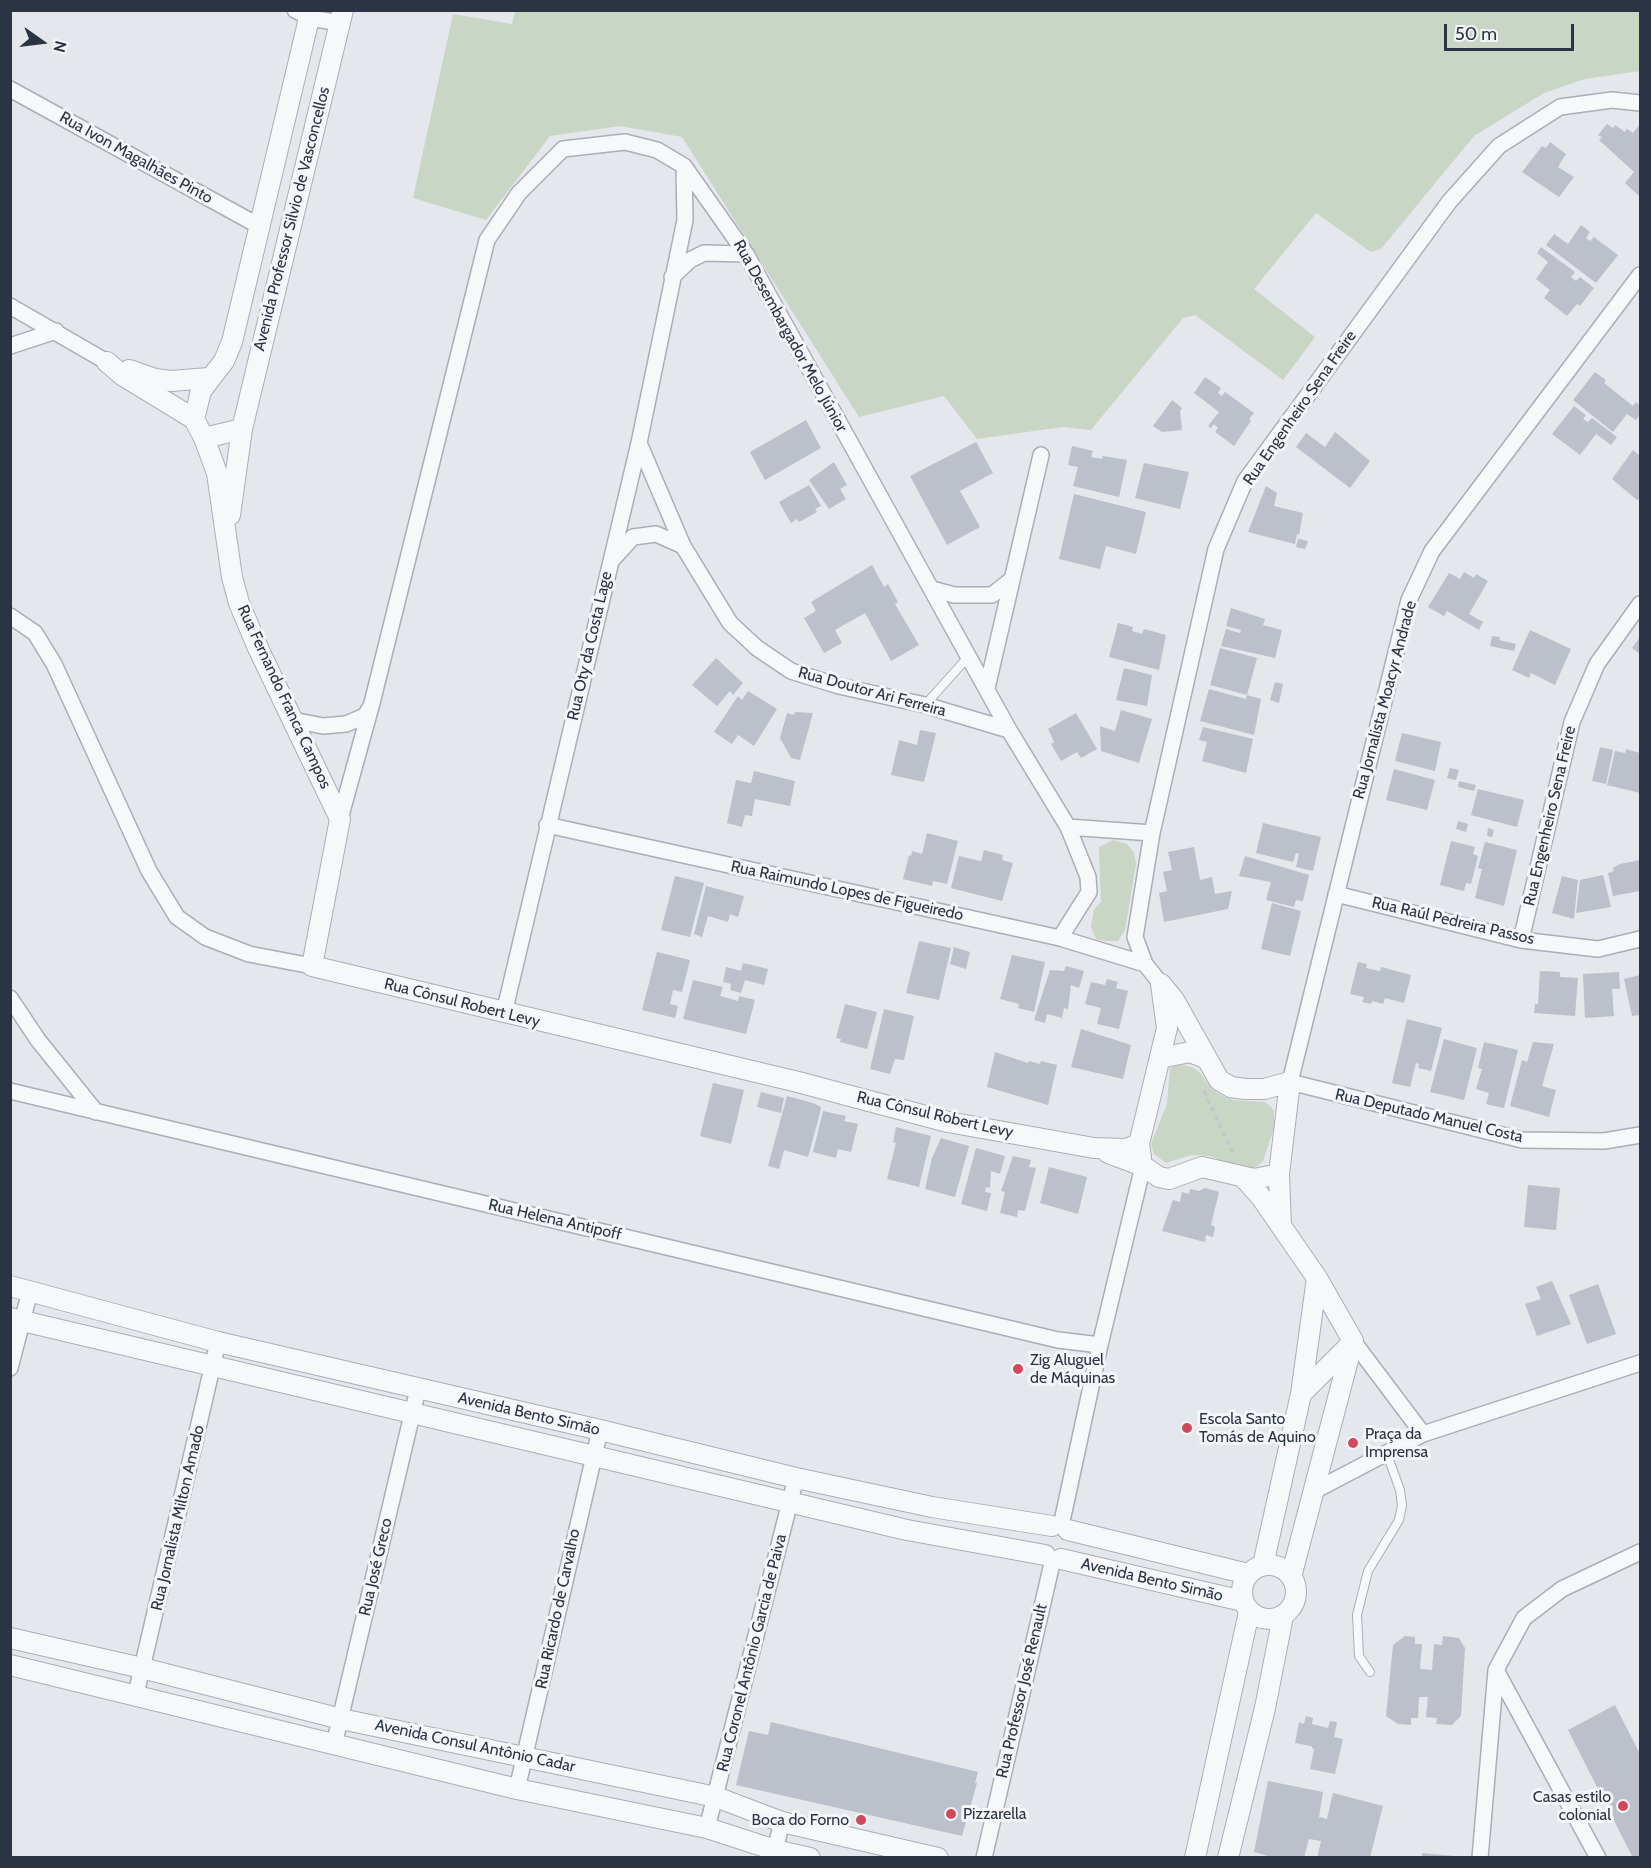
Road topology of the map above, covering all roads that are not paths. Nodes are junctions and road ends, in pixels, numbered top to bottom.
1 (305, 13) edge
2 (342, 17) edge
3 (10, 89) edge
4 (1641, 103) edge
5 (684, 166) junction
6 (261, 227) junction
7 (746, 254) junction
8 (1641, 275) edge
9 (672, 277) junction
10 (10, 306) edge
11 (56, 331) junction
12 (10, 346) edge
13 (107, 362) junction
14 (209, 378) junction
15 (194, 419) junction
16 (242, 429) junction
17 (204, 438) junction
18 (639, 443) junction
19 (1041, 455) dead end
20 (226, 538) junction
21 (683, 546) junction
22 (610, 562) junction
23 (1011, 580) junction
24 (932, 589) junction
25 (1641, 604) edge
26 (10, 616) edge
27 (969, 656) junction
28 (987, 688) junction
29 (372, 704) junction
30 (925, 705) junction
31 (293, 720) junction
32 (1010, 730) junction
33 (340, 819) junction
34 (547, 825) junction
35 (1068, 826) junction
36 (1152, 833) junction
37 (1336, 894) junction
38 (1060, 938) junction
39 (1641, 939) edge
40 (1521, 940) junction
41 (1145, 964) junction
42 (312, 966) junction
43 (1161, 984) junction
44 (10, 998) edge
45 (504, 1013) junction
46 (1160, 1058) junction
47 (1205, 1058) junction
48 (1290, 1082) junction
49 (1264, 1089) junction
50 (10, 1091) edge
51 (96, 1112) junction
52 (1287, 1112) junction
53 (1641, 1135) edge
54 (1138, 1144) junction
55 (1094, 1148) junction
56 (1143, 1166) junction
57 (1279, 1174) junction
58 (1243, 1177) junction
59 (1281, 1226) junction
60 (1317, 1278) junction
61 (10, 1286) edge
62 (30, 1291) junction
63 (16, 1320) edge
64 (1353, 1341) junction
65 (218, 1342) junction
66 (1100, 1345) junction
67 (1641, 1363) edge
68 (214, 1366) junction
69 (10, 1368) edge
70 (418, 1389) junction
71 (1300, 1394) junction
72 (411, 1412) junction
73 (600, 1430) junction
74 (1423, 1434) junction
75 (1387, 1454) junction
76 (593, 1456) junction
77 (796, 1479) junction
78 (1314, 1491) junction
79 (790, 1501) junction
80 (1060, 1527) junction
81 (1641, 1552) edge
82 (1053, 1558) junction
83 (1255, 1570) junction
84 (1291, 1577) junction
85 (1246, 1607) junction
86 (1282, 1616) junction
87 (10, 1638) edge
88 (10, 1665) edge
89 (142, 1668) junction
90 (1496, 1670) junction
91 (1370, 1672) dead end
92 (136, 1694) junction
93 (340, 1719) junction
94 (334, 1745) junction
95 (526, 1756) junction
96 (517, 1789) junction
97 (716, 1797) junction
98 (782, 1822) junction
99 (707, 1828) junction
100 (774, 1854) edge
101 (810, 1857) edge
102 (938, 1857) edge
103 (984, 1857) edge
104 (1195, 1857) edge
105 (1228, 1857) edge
106 (1480, 1857) edge
107 (1598, 1857) edge

1 - 2 street
1 - 6 street, Avenida Professor Silvio de Vasconcellos
2 - 16 street, Avenida Professor Silvio de Vasconcellos
3 - 6 street, Rua Ivon Magalhães Pinto
4 - 36 street, Rua Engenheiro Sena Freire
5 - 7 street, Rua Desembargador Melo Júnior
5 - 9 street, Rua Oty da Costa Lage
5 - 29 street, Rua Desembargador Melo Júnior
6 - 14 street, Avenida Professor Silvio de Vasconcellos
7 - 9 street
7 - 24 street, Rua Desembargador Melo Júnior
8 - 37 street, Rua Jornalista Moacyr Andrade
9 - 18 street, Rua Oty da Costa Lage
10 - 11 street
11 - 12 street
11 - 13 street
13 - 14 street
13 - 15 street
14 - 15 street, Avenida Professor Silvio de Vasconcellos
15 - 17 street, Rua Fernando Franca Campos
16 - 17 street
16 - 20 street, Rua Fernando Franca Campos
17 - 20 street, Rua Fernando Franca Campos
18 - 21 street, Rua Doutor Ari Ferreira
18 - 22 street, Rua Oty da Costa Lage
19 - 23 street
20 - 31 street, Rua Fernando Franca Campos
21 - 22 street
21 - 30 street, Rua Doutor Ari Ferreira
22 - 34 street, Rua Oty da Costa Lage
23 - 24 street
23 - 28 street
24 - 27 street, Rua Desembargador Melo Júnior
25 - 40 street, Rua Engenheiro Sena Freire
26 - 42 street, Rua Cônsul Robert Levy
27 - 28 street, Rua Desembargador Melo Júnior
27 - 30 lane
28 - 32 street, Rua Desembargador Melo Júnior
29 - 31 street
29 - 33 street, Rua Desembargador Melo Júnior
30 - 32 street, Rua Doutor Ari Ferreira
31 - 33 street, Rua Fernando Franca Campos
32 - 35 street, Rua Desembargador Melo Júnior
33 - 42 street, Rua Desembargador Melo Júnior
34 - 38 street, Rua Raimundo Lopes de Figueiredo
34 - 45 street, Rua Oty da Costa Lage
35 - 36 street
35 - 38 street, Rua Desembargador Melo Júnior
36 - 41 street, Rua Engenheiro Sena Freire
37 - 40 street, Rua Raúl Pedreira Passos
37 - 48 street, Rua Jornalista Moacyr Andrade
38 - 41 street, Rua Raimundo Lopes de Figueiredo
39 - 40 street, Rua Raúl Pedreira Passos
41 - 43 street
42 - 45 street, Rua Cônsul Robert Levy
43 - 46 street
43 - 47 street
44 - 51 street
45 - 55 street, Rua Cônsul Robert Levy
46 - 47 street
46 - 54 street
47 - 49 street
48 - 49 street
48 - 52 street
48 - 53 street, Rua Deputado Manuel Costa
49 - 52 street
50 - 51 street, Rua Helena Antipoff
51 - 66 street, Rua Helena Antipoff
52 - 57 street
54 - 55 street, Rua Cônsul Robert Levy
54 - 56 street
55 - 56 street, Rua Cônsul Robert Levy
56 - 58 street
56 - 66 street
57 - 58 street
57 - 59 street
58 - 59 street
59 - 60 street
60 - 64 street
60 - 71 street
61 - 62 street, Avenida Bento Simão
62 - 63 street
62 - 65 street, Avenida Bento Simão
63 - 68 street, Avenida Bento Simão
63 - 69 street
64 - 71 street
64 - 74 street
64 - 78 street
65 - 68 street, Rua Jornalista Milton Amado
65 - 70 street, Avenida Bento Simão
66 - 80 street
67 - 74 street
68 - 72 street, Avenida Bento Simão
68 - 89 street, Rua Jornalista Milton Amado
70 - 72 street, Rua José Greco
70 - 73 street, Avenida Bento Simão
71 - 83 street
72 - 76 street, Avenida Bento Simão
72 - 93 street, Rua José Greco
73 - 76 street, Rua Ricardo de Carvalho
73 - 77 street, Avenida Bento Simão
74 - 75 street
75 - 78 street
75 - 91 lane
76 - 79 street, Avenida Bento Simão
76 - 95 street, Rua Ricardo de Carvalho
77 - 79 street, Rua Coronel Antônio Garcia de Paiva
77 - 80 street, Avenida Bento Simão
78 - 84 street
79 - 82 street, Avenida Bento Simão
79 - 97 street, Rua Coronel Antônio Garcia de Paiva
80 - 82 street
80 - 82 street
80 - 83 street, Avenida Bento Simão
81 - 90 street
82 - 85 street, Avenida Bento Simão
82 - 103 street, Rua Professor José Renault
83 - 84 street
83 - 85 street
84 - 86 street
85 - 86 street
85 - 104 street
86 - 105 street
87 - 89 street, Avenida Consul Antônio Cadar
88 - 92 street, Avenida Consul Antônio Cadar
89 - 92 street, Rua Jornalista Milton Amado
89 - 93 street, Avenida Consul Antônio Cadar
90 - 106 street
90 - 107 street
92 - 94 street, Avenida Consul Antônio Cadar
93 - 94 street, Rua José Greco
93 - 95 street, Avenida Consul Antônio Cadar
94 - 96 street, Avenida Consul Antônio Cadar
95 - 96 street, Rua Ricardo de Carvalho
95 - 97 street, Avenida Consul Antônio Cadar
96 - 99 street, Avenida Consul Antônio Cadar
97 - 98 street, Avenida Consul Antônio Cadar
97 - 99 street, Rua Coronel Antônio Garcia de Paiva
98 - 100 street
98 - 102 street, Avenida Consul Antônio Cadar
99 - 100 street, Avenida Consul Antônio Cadar
100 - 101 street, Avenida Consul Antônio Cadar

